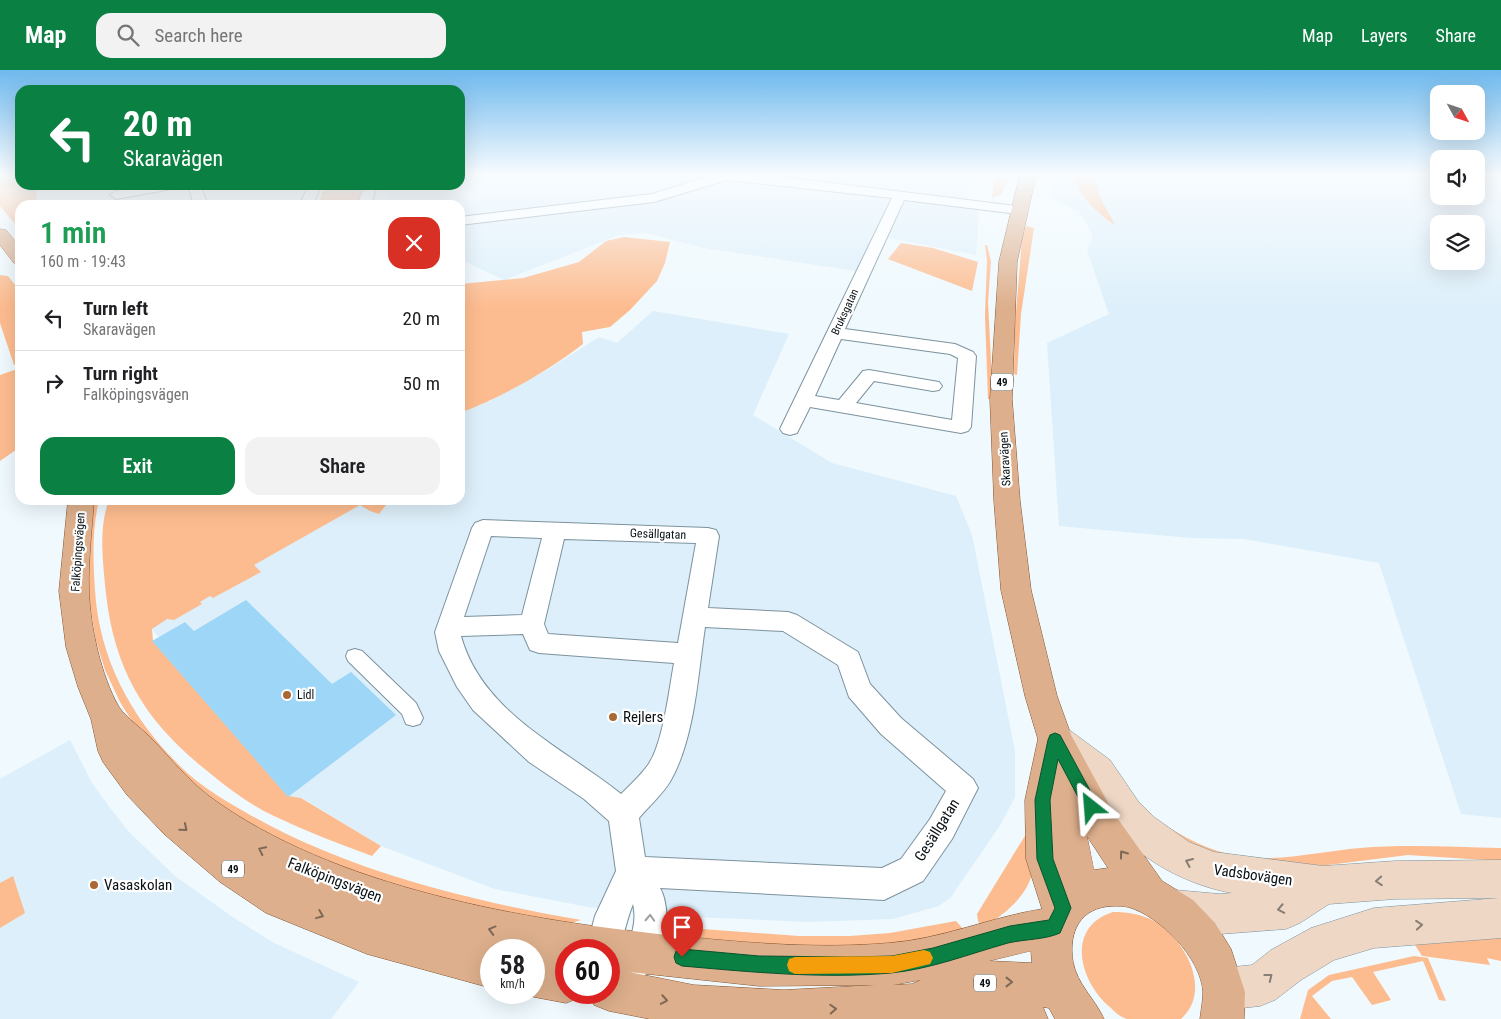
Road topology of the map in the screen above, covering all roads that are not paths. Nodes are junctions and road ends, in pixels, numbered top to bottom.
1 (889, 219) edge
2 (1017, 219) edge
3 (0, 234) edge
4 (15, 253) edge
5 (836, 333) junction
6 (933, 386) dead end
7 (804, 400) junction
8 (844, 407) junction
9 (790, 429) dead end
10 (82, 505) edge
11 (555, 530) junction
12 (695, 617) junction
13 (532, 624) junction
14 (448, 627) junction
15 (689, 654) junction
16 (356, 656) dead end
17 (413, 718) dead end
18 (108, 719) junction
19 (1055, 740) junction
20 (623, 814) junction
21 (632, 872) junction
22 (1501, 879) edge
23 (1323, 885) junction
24 (1162, 902) junction
25 (1067, 909) junction
26 (1501, 918) edge
27 (605, 939) edge
28 (555, 942) edge
29 (620, 962) edge
30 (480, 964) edge
31 (620, 967) edge
32 (620, 969) edge
33 (911, 1005) junction
34 (1072, 1005) edge
35 (1223, 1010) edge
36 (1026, 1019) edge

1 - 5 street, Bruksgatan
2 - 19 main road, Skaravägen / 49
3 - 4 main road
5 - 7 street, Bruksgatan
5 - 8 street
6 - 8 street
7 - 8 street
7 - 9 street, Bruksgatan
10 - 18 main road, Falköpingsvägen / 49
11 - 12 street, Gesällgatan
11 - 13 street
11 - 14 street
12 - 15 street, Gesällgatan
12 - 21 street, Gesällgatan
13 - 14 street
13 - 15 street
14 - 20 street
15 - 20 street, Gesällgatan
16 - 17 street
28 -> 18 main road, Falköpingsvägen / 49
18 -> 30 main road, Falköpingsvägen / 49
23 -> 19 main road, Vadsbovägen
24 -> 19 main road, Skaravägen / 49
19 - 25 main road, Skaravägen / 49
20 - 21 street
21 - 27 street
29 -> 21 street
22 -> 23 main road, Vadsbovägen
23 -> 24 main road, Vadsbovägen
24 - 25 main road, 49
24 - 35 main road, 49
25 - 31 main road, Falköpingsvägen / 49
25 - 34 main road, 49
35 -> 26 main road
32 -> 33 main road, Falköpingsvägen / 49
33 -> 34 main road, Falköpingsvägen / 49
33 - 36 main road, Falköpingsvägen / 49

